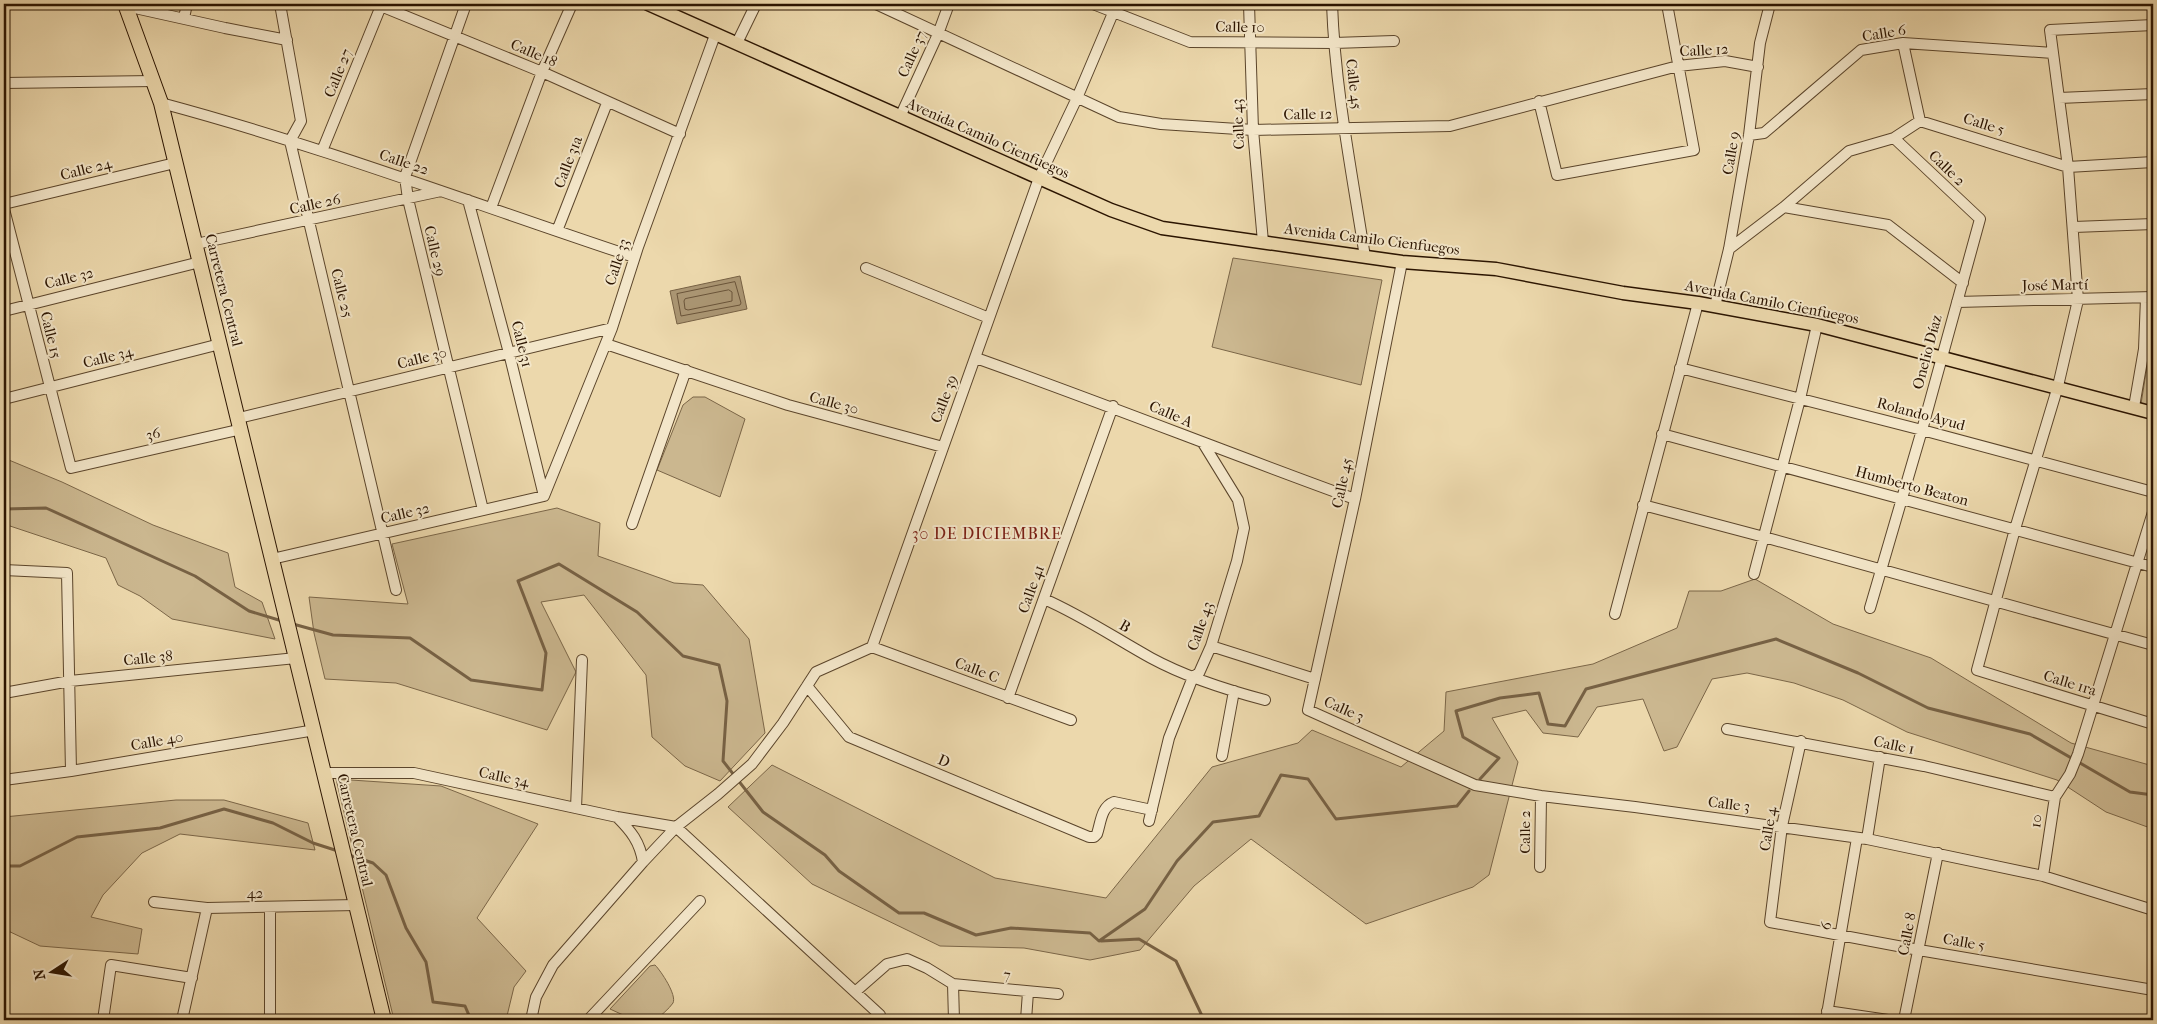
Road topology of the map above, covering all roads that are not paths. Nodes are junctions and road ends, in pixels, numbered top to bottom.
1 (187, 4) edge
2 (280, 4) edge
3 (466, 4) edge
4 (572, 4) edge
5 (648, 4) edge
6 (756, 4) edge
7 (876, 4) edge
8 (949, 4) edge
9 (1093, 4) edge
10 (1249, 4) edge
11 (1332, 4) edge
12 (1667, 4) edge
13 (1770, 4) edge
14 (126, 5) edge
15 (378, 5) edge
16 (1112, 8) edge
17 (184, 18) junction
18 (2153, 25) edge
19 (938, 34) junction
20 (715, 35) junction
21 (454, 36) junction
22 (287, 40) junction
23 (1394, 41) dead end
24 (1251, 42) junction
25 (1334, 43) junction
26 (1903, 43) junction
27 (737, 44) junction
28 (2053, 53) junction
29 (1678, 66) junction
30 (1758, 66) junction
31 (542, 72) junction
32 (154, 81) junction
33 (4, 83) edge
34 (2153, 94) edge
35 (1077, 98) junction
36 (2059, 98) junction
37 (1539, 101) junction
38 (162, 103) junction
39 (607, 103) junction
40 (900, 116) junction
41 (1920, 121) junction
42 (1344, 128) junction
43 (1253, 130) junction
44 (680, 134) junction
45 (1750, 135) junction
46 (1894, 138) junction
47 (290, 141) junction
48 (322, 151) junction
49 (2153, 162) edge
50 (175, 163) junction
51 (2068, 167) junction
52 (405, 177) junction
53 (1039, 178) junction
54 (441, 191) junction
55 (408, 199) junction
56 (468, 200) junction
57 (4, 204) edge
58 (1784, 207) junction
59 (491, 208) junction
60 (4, 209) edge
61 (1980, 220) joint
62 (309, 221) junction
63 (2153, 224) edge
64 (2074, 227) junction
65 (557, 231) junction
66 (1263, 242) junction
67 (196, 244) junction
68 (1729, 249) junction
69 (634, 257) junction
70 (1365, 257) junction
71 (200, 262) junction
72 (1402, 262) junction
73 (866, 268) dead end
74 (1962, 283) junction
75 (2150, 298) edge
76 (2078, 300) junction
77 (1957, 302) junction
78 (1698, 303) junction
79 (28, 304) junction
80 (1715, 306) junction
81 (4, 311) edge
82 (989, 318) junction
83 (1817, 325) junction
84 (612, 328) junction
85 (220, 344) junction
86 (606, 344) junction
87 (2149, 350) edge
88 (509, 353) junction
89 (1942, 357) junction
90 (976, 358) junction
91 (448, 368) junction
92 (1680, 368) junction
93 (686, 370) junction
94 (2058, 386) junction
95 (49, 387) junction
96 (350, 391) junction
97 (4, 399) edge
98 (1800, 399) junction
99 (1113, 406) junction
100 (2134, 407) junction
101 (2153, 413) edge
102 (240, 424) junction
103 (1922, 430) junction
104 (1662, 434) junction
105 (1203, 443) junction
106 (943, 447) junction
107 (2036, 460) junction
108 (1782, 466) junction
109 (71, 468) joint
110 (2153, 492) edge
111 (544, 496) junction
112 (1355, 499) junction
113 (1901, 500) junction
114 (1644, 505) junction
115 (483, 510) junction
116 (2153, 512) edge
117 (632, 524) dead end
118 (2015, 529) junction
119 (382, 534) junction
120 (1764, 537) junction
121 (272, 559) junction
122 (2138, 562) junction
123 (2153, 566) edge
124 (4, 570) edge
125 (1882, 570) junction
126 (1754, 574) dead end
127 (396, 590) dead end
128 (1044, 599) junction
129 (1996, 602) junction
130 (1870, 608) dead end
131 (1615, 614) dead end
132 (2116, 635) junction
133 (2153, 645) edge
134 (1211, 646) junction
135 (872, 647) junction
136 (294, 653) junction
137 (582, 660) dead end
138 (1193, 677) junction
139 (1315, 679) junction
140 (70, 681) junction
141 (807, 686) junction
142 (1234, 691) junction
143 (4, 693) edge
144 (1008, 698) junction
145 (1265, 700) dead end
146 (2093, 706) junction
147 (1308, 710) joint
148 (1071, 720) dead end
149 (2153, 724) edge
150 (1727, 729) dead end
151 (315, 730) junction
152 (1801, 741) junction
153 (1222, 756) dead end
154 (1880, 757) junction
155 (71, 771) junction
156 (325, 773) junction
157 (4, 780) edge
158 (1540, 796) junction
159 (2054, 798) junction
160 (576, 808) junction
161 (1152, 810) junction
162 (617, 817) junction
163 (1149, 821) dead end
164 (1782, 826) junction
165 (676, 827) junction
166 (1862, 838) junction
167 (1938, 853) junction
168 (643, 862) junction
169 (1540, 867) dead end
170 (2043, 876) junction
171 (700, 901) dead end
172 (154, 902) dead end
173 (356, 905) junction
174 (207, 908) junction
175 (270, 908) junction
176 (2153, 910) edge
177 (1770, 922) joint
178 (1839, 934) junction
179 (1919, 950) junction
180 (192, 978) junction
181 (953, 984) junction
182 (2153, 990) edge
183 (855, 992) junction
184 (1028, 992) junction
185 (1058, 994) dead end
186 (880, 1015) dead end
187 (1826, 1016) edge
188 (103, 1020) edge
189 (182, 1020) edge
190 (270, 1020) edge
191 (384, 1020) edge
192 (531, 1020) edge
193 (588, 1020) edge
194 (954, 1020) edge
195 (1026, 1020) edge
196 (1888, 1020) edge
197 (1904, 1020) edge

1 - 17 street
2 - 22 street
3 - 21 street, Calle 29
4 - 31 street
5 - 20 main road, Avenida Camilo Cienfuegos
6 - 27 street
7 - 19 street, Calle 12
8 - 19 street, Calle 37
9 - 16 street, Calle 10
10 - 24 street, Calle 43
11 - 25 street, Calle 45
12 - 29 street
13 - 30 street, Calle 9
14 - 17 street
14 - 32 highway, Carretera Central
15 - 21 street, Calle 18
15 - 48 street, Calle 27
16 - 24 street, Calle 10
16 - 35 street, Calle 39
17 - 22 street
18 - 28 street
19 - 35 street, Calle 12
19 - 40 street, Calle 37
20 - 27 main road, Avenida Camilo Cienfuegos
20 - 44 street, Calle 33
21 - 31 street, Calle 18
21 - 52 street, Calle 29
22 - 47 street
23 - 25 street, Calle 10
24 - 25 street, Calle 10
24 - 43 street, Calle 43
25 - 42 street, Calle 45
26 - 28 street, Calle 6
26 - 41 street
26 - 45 street, Calle 6
27 - 40 main road, Avenida Camilo Cienfuegos
28 - 36 street
29 - 30 street, Calle 12
29 - 37 street, Calle 12
29 - 37 street
30 - 45 street, Calle 9
31 - 39 street, Calle 18
31 - 59 street
32 - 33 street
32 - 38 highway, Carretera Central
34 - 36 street
35 - 43 street, Calle 12
35 - 53 street, Calle 39
36 - 51 street
37 - 42 street, Calle 12
38 - 47 street, Calle 22
38 - 50 highway, Carretera Central
39 - 44 street, Calle 18
39 - 65 street, Calle 31a
40 - 53 main road, Avenida Camilo Cienfuegos
41 - 46 street
41 - 51 street, Calle 5
42 - 43 street, Calle 12
42 - 70 street, Calle 45
43 - 66 street, Calle 43
44 - 69 street, Calle 33
45 - 68 street, Calle 9
46 - 58 street
46 - 61 street, Calle 2
47 - 48 street, Calle 22
47 - 62 street, Calle 25
48 - 52 street, Calle 22
49 - 51 street
50 - 57 street, Calle 24
50 - 67 highway, Carretera Central
51 - 64 street
52 - 54 street, Calle 22
52 - 55 street, Calle 29
53 - 66 main road, Avenida Camilo Cienfuegos
53 - 82 street, Calle 39
54 - 55 street, Calle 26
54 - 56 street, Calle 22
55 - 62 street, Calle 26
55 - 91 street, Calle 29
56 - 59 street, Calle 22
56 - 88 street, Calle 31
58 - 68 street
58 - 74 street
59 - 65 street, Calle 22
60 - 79 street, Calle 15
61 - 74 street, Onelio Díaz
62 - 67 street, Calle 26
62 - 96 street, Calle 25
63 - 64 street
64 - 76 street
65 - 69 street, Calle 22
66 - 70 main road, Avenida Camilo Cienfuegos
67 - 71 highway, Carretera Central
68 - 80 street, Calle 9
69 - 84 street, Calle 33
70 - 72 main road, Avenida Camilo Cienfuegos
71 - 79 street, Calle 32
71 - 85 highway, Carretera Central
72 - 78 main road, Avenida Camilo Cienfuegos
72 - 112 street, Calle 45
73 - 82 street
74 - 77 street, Onelio Díaz
75 - 76 street, José Martí
75 - 87 street
76 - 77 street, José Martí
76 - 94 street
77 - 89 street, Onelio Díaz
78 - 80 main road, Avenida Camilo Cienfuegos
78 - 92 street
79 - 81 street, Calle 32
79 - 95 street, Calle 15
80 - 83 main road, Avenida Camilo Cienfuegos
82 - 90 street, Calle 39
83 - 89 main road, Avenida Camilo Cienfuegos
83 - 98 street
84 - 86 street, Calle 33
84 - 88 street, Calle 30
85 - 95 street, Calle 34
85 - 102 highway, Carretera Central
86 - 93 street, Calle 30
86 - 111 street, Calle 33
87 - 100 street
88 - 91 street, Calle 30
88 - 111 street, Calle 31
89 - 94 main road, Avenida Camilo Cienfuegos
89 - 103 street, Onelio Díaz
90 - 99 street, Calle A
90 - 106 street, Calle 39
91 - 96 street, Calle 30
91 - 115 street, Calle 29
92 - 98 street, Rolando Ayud
92 - 104 street
93 - 106 street, Calle 30
93 - 117 street
94 - 100 main road, Avenida Camilo Cienfuegos
94 - 107 street
95 - 97 street, Calle 34
95 - 109 street, Calle 15
96 - 102 street, Calle 30
96 - 119 street, Calle 25
98 - 103 street, Rolando Ayud
98 - 108 street
99 - 105 street, Calle A
99 - 128 street, Calle 41
100 - 101 main road, Avenida Camilo Cienfuegos
102 - 109 street, 36
102 - 121 highway, Carretera Central
103 - 107 street, Rolando Ayud
103 - 113 street, Onelio Díaz
104 - 108 street, Humberto Beaton
104 - 114 street
105 - 112 street, Calle A
105 - 134 street, Calle 43
106 - 135 street, Calle 39
107 - 110 street, Rolando Ayud
107 - 118 street
108 - 113 street, Humberto Beaton
108 - 120 street
111 - 115 street, Calle 32
112 - 139 street, Calle 45
113 - 118 street, Humberto Beaton
113 - 125 street, Onelio Díaz
114 - 120 street
114 - 131 street
115 - 119 street, Calle 32
116 - 122 street, 10
118 - 122 street, Humberto Beaton
118 - 129 street
119 - 121 street, Calle 32
119 - 127 street, Calle 25
120 - 125 street
120 - 126 street
121 - 136 highway, Carretera Central
122 - 123 street, Humberto Beaton
122 - 132 street, 10
124 - 140 street
125 - 129 street
125 - 130 street, Onelio Díaz
128 - 138 street, B
128 - 144 street, Calle 41
129 - 132 street
129 - 146 street, Calle 1ra
132 - 133 street
132 - 146 street, 10
134 - 138 street, Calle 43
134 - 139 street
135 - 141 street
135 - 144 street, Calle C
136 - 140 street, Calle 38
136 - 151 highway, Carretera Central
137 - 160 street
138 - 142 street, B
138 - 161 street, Calle 43
139 - 147 street, Calle 45
140 - 143 street, Calle 38
140 - 155 street
141 - 161 street, D
141 - 165 street
142 - 145 street, B
142 - 153 street
144 - 148 street, Calle C
146 - 149 street, Calle 1ra
146 - 159 street, 10
147 - 158 street, Calle 3
150 - 152 street, Calle 1
151 - 155 street, Calle 40
151 - 156 highway, Carretera Central
152 - 154 street, Calle 1
152 - 164 street, Calle 4
154 - 159 street, Calle 1
154 - 166 street, 6
155 - 157 street, Calle 40
156 - 160 street, Calle 34
156 - 173 highway, Carretera Central
158 - 164 street, Calle 3
158 - 169 street, Calle 2
159 - 170 street, 10
160 - 162 street, Calle 34
161 - 163 street, Calle 43
162 - 165 street, Calle 34
162 - 168 street
164 - 166 street, Calle 3
164 - 177 street, Calle 4
165 - 168 street
165 - 183 street
166 - 167 street, Calle 3
166 - 178 street, 6
167 - 170 street, Calle 3
167 - 179 street, Calle 8
168 - 192 street
170 - 176 street, Calle 3
171 - 193 street
172 - 174 street, 42
173 - 175 street, 42
173 - 191 highway, Carretera Central
174 - 175 street, 42
174 - 180 street
175 - 190 street
177 - 178 street, Calle 5
178 - 179 street, Calle 5
178 - 187 street, 6
179 - 182 street, Calle 5
179 - 197 street, Calle 8
180 - 188 street
180 - 189 street
181 - 183 street
181 - 184 street, 7
181 - 194 street
183 - 186 street
184 - 185 street, 7
184 - 195 street
187 - 196 street

